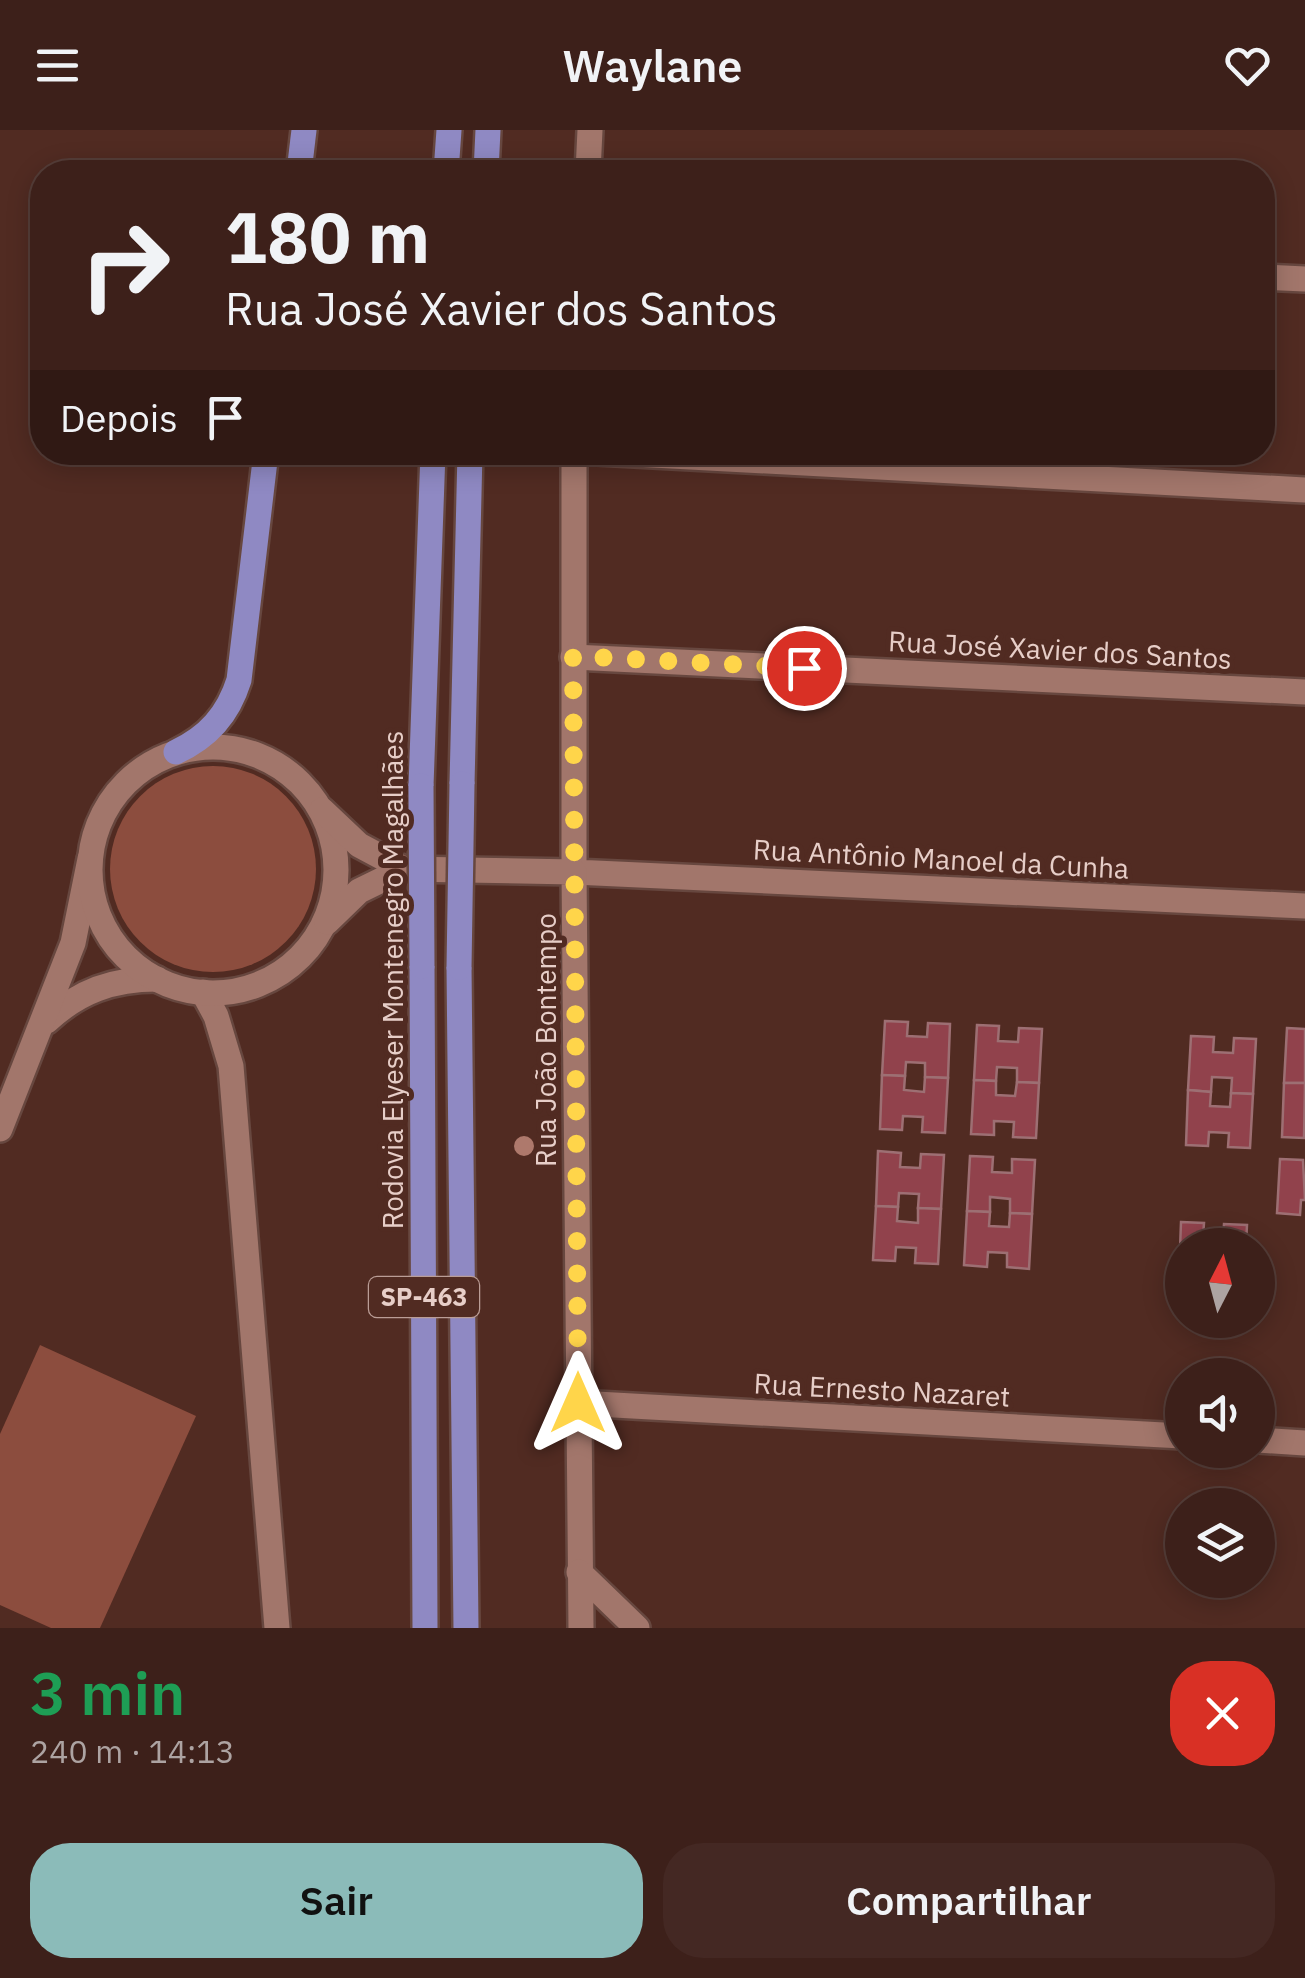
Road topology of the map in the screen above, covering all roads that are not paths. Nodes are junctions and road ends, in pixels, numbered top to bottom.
1 (304, 130) edge
2 (448, 130) edge
3 (488, 130) edge
4 (590, 130) edge
5 (300, 160) edge
6 (447, 160) edge
7 (487, 160) edge
8 (589, 160) edge
9 (1275, 277) edge
10 (1305, 279) edge
11 (264, 465) edge
12 (433, 465) edge
13 (470, 465) edge
14 (574, 465) edge
15 (839, 465) edge
16 (1305, 490) edge
17 (573, 656) junction
18 (1305, 692) edge
19 (176, 752) junction
20 (322, 810) junction
21 (90, 859) junction
22 (404, 869) junction
23 (574, 872) junction
24 (1305, 906) edge
25 (324, 926) junction
26 (157, 979) junction
27 (203, 992) junction
28 (44, 1025) junction
29 (0, 1130) edge
30 (578, 1403) junction
31 (1165, 1435) edge
32 (1275, 1441) edge
33 (1305, 1443) edge
34 (580, 1572) junction
35 (277, 1628) edge
36 (425, 1628) edge
37 (466, 1628) edge
38 (580, 1628) edge
39 (637, 1628) edge

1 - 5 main road
2 - 6 main road
3 - 7 main road
4 - 8 street
9 - 10 street
11 - 19 main road
12 - 36 main road, Rodovia Elyeser Montenegro Magalhães / SP-463, bridge
13 - 37 main road, SP-463, bridge
14 - 17 street, Rua João Bontempo
15 - 16 street
17 - 18 street, Rua José Xavier dos Santos
17 - 23 street, Rua João Bontempo
19 - 20 street
19 - 21 street
20 - 22 street
20 - 25 street
21 - 26 street
21 - 28 street
22 - 23 street, Rua Antônio Manoel da Cunha
22 - 25 street
23 - 24 street, Rua Antônio Manoel da Cunha
23 - 30 street, Rua João Bontempo
25 - 27 street
26 - 27 street
26 - 28 street
27 - 35 street
28 - 29 street
30 - 31 street, Rua Ernesto Nazaret
30 - 34 street, Rua João Bontempo
32 - 33 street
34 - 38 street, Rua João Bontempo
34 - 39 street

